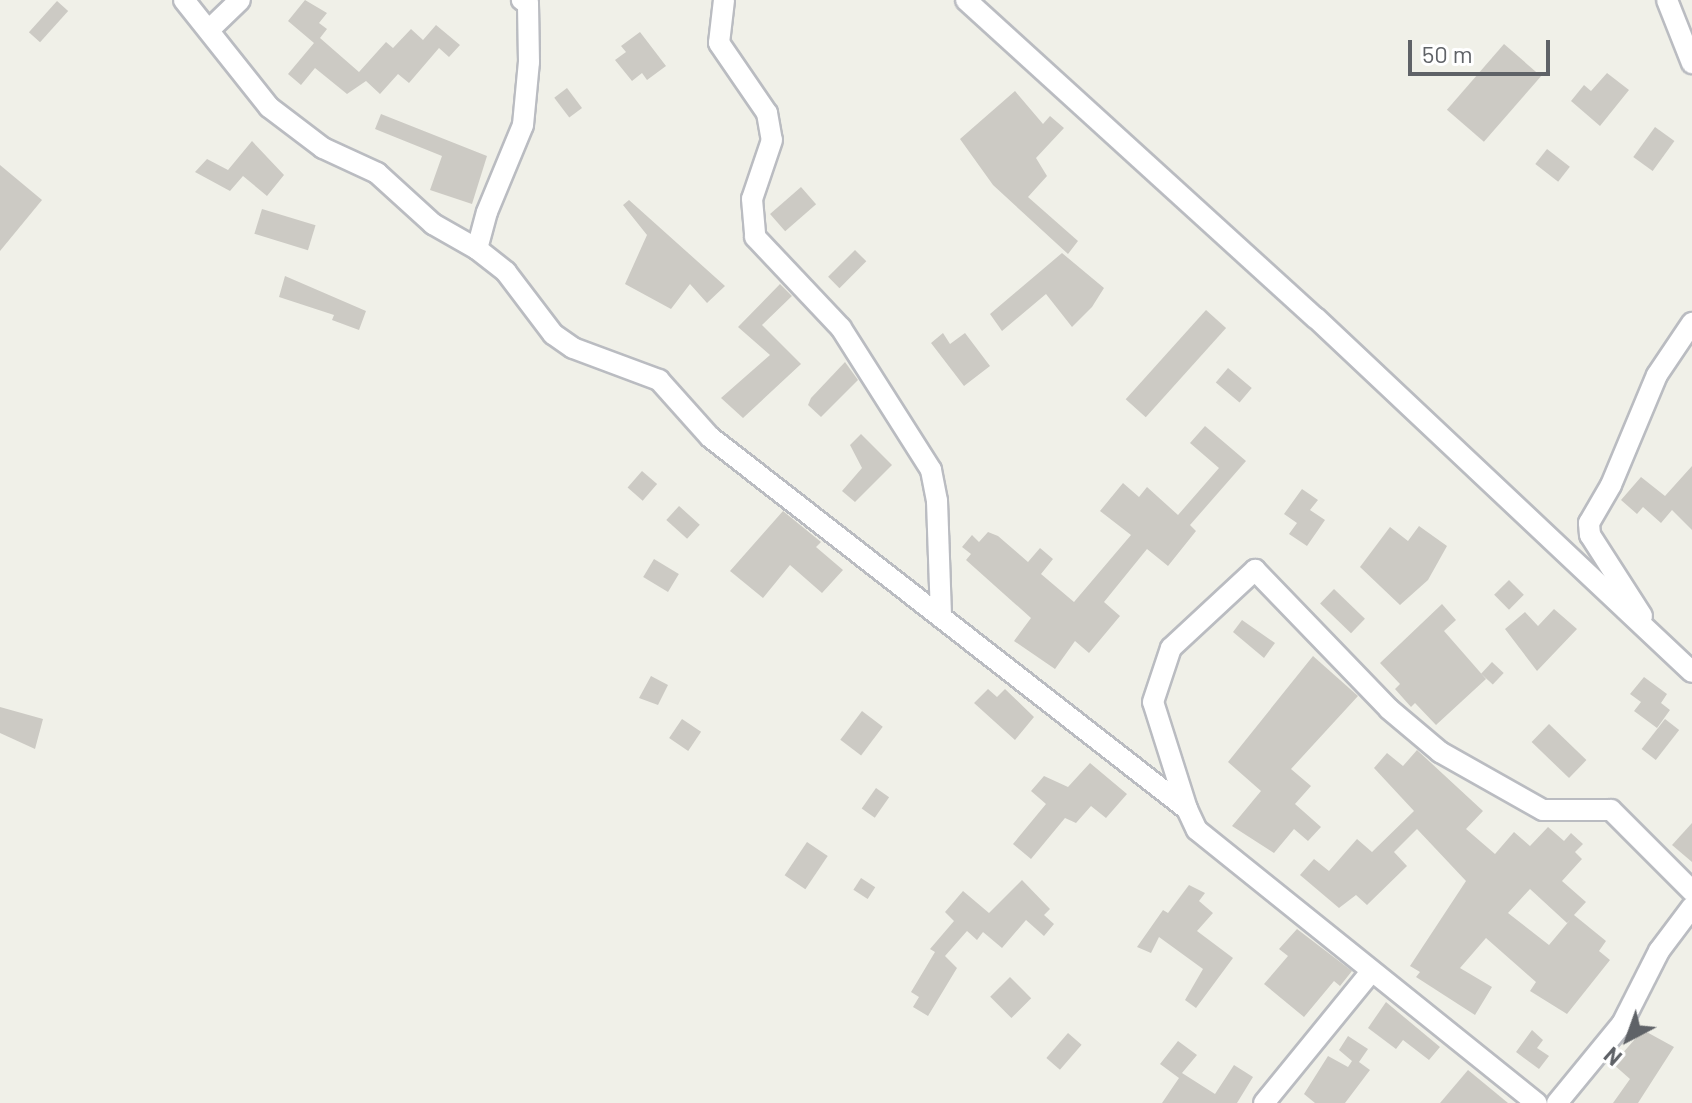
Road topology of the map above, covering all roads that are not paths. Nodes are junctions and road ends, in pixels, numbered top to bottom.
1 (184, 0) edge
2 (240, 0) edge
3 (522, 0) edge
4 (724, 0) edge
5 (966, 0) edge
6 (1667, 0) edge
7 (211, 28) junction
8 (1692, 63) edge
9 (477, 249) junction
10 (1692, 323) edge
11 (941, 617) junction
12 (1654, 637) junction
13 (1692, 672) edge
14 (1187, 809) junction
15 (1692, 891) edge
16 (1692, 907) edge
17 (1370, 973) junction
18 (1264, 1103) edge
19 (1537, 1103) edge
20 (1557, 1103) edge

1 - 7 street
2 - 7 street
3 - 9 street
4 - 11 street
5 - 12 street
6 - 8 street
7 - 9 street
9 - 11 street
10 - 12 street
11 - 14 street
12 - 13 street
14 - 15 street
14 - 17 street
16 - 20 street
17 - 18 street
17 - 19 street

